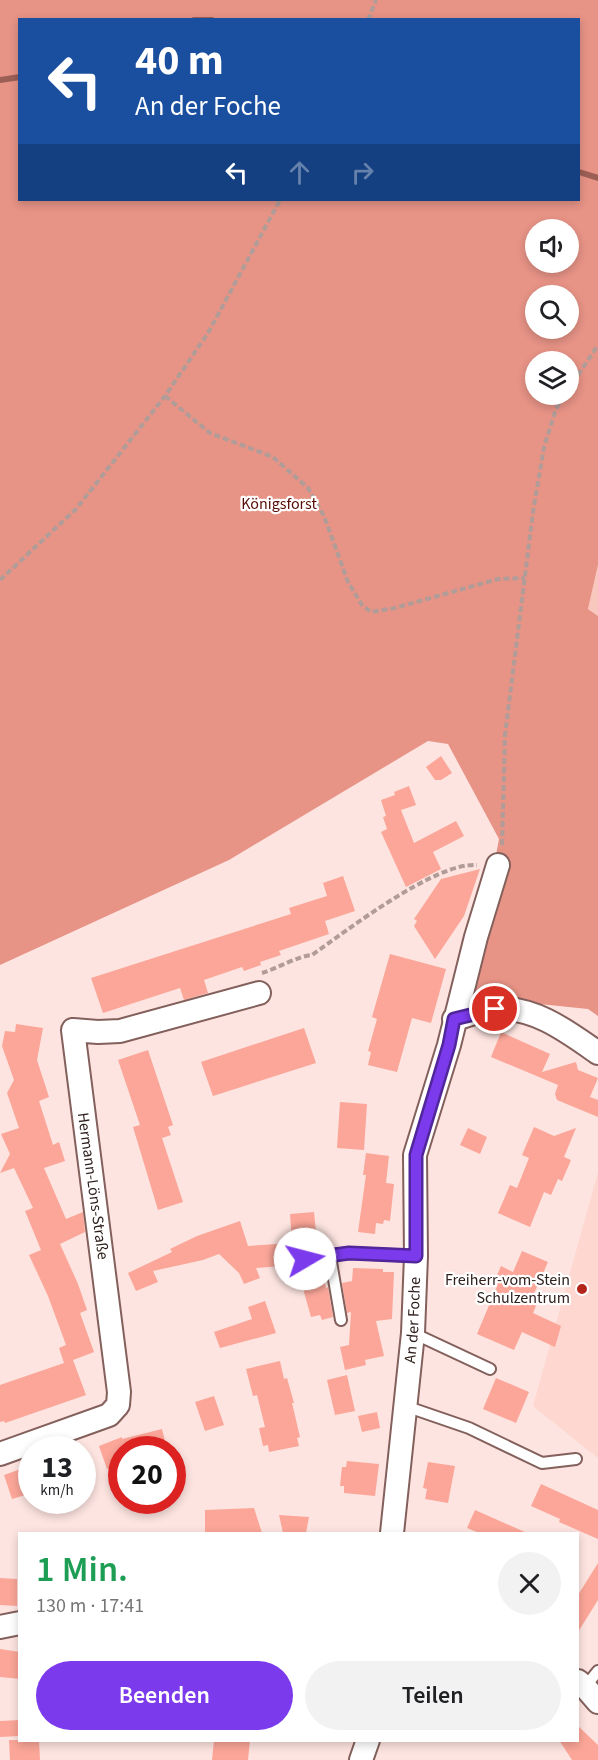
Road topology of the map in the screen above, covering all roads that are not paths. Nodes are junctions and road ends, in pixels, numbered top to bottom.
1 (498, 865) road end
2 (260, 993) road end
3 (454, 1019) junction
4 (598, 1053) edge
5 (330, 1256) junction
6 (416, 1256) junction
7 (305, 1259) dead end
8 (340, 1320) dead end
9 (413, 1333) junction
10 (490, 1370) dead end
11 (405, 1406) junction
12 (0, 1454) edge
13 (576, 1458) dead end
14 (392, 1532) edge
15 (18, 1623) edge
16 (0, 1627) edge
17 (367, 1742) edge
18 (361, 1760) edge

1 - 3 street, An der Foche
2 - 12 street, Hermann-Löns-Straße
3 - 4 street
3 - 6 street, An der Foche
5 - 6 lane
5 - 7 lane
5 - 8 lane
6 - 9 street, An der Foche
9 - 10 lane
9 - 11 street, An der Foche
11 - 13 lane
11 - 14 street, An der Foche
15 - 16 street
17 - 18 street

